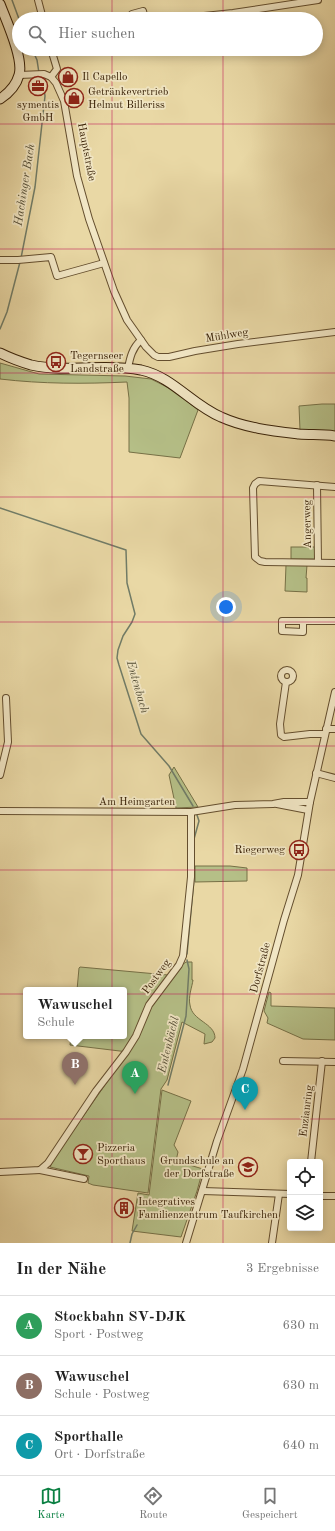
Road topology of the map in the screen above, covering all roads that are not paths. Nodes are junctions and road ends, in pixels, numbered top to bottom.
1 (38, 0) edge
2 (318, 0) edge
3 (0, 4) edge
4 (41, 12) edge
5 (240, 12) edge
6 (12, 39) edge
7 (18, 56) edge
8 (53, 56) edge
9 (19, 75) junction
10 (51, 77) junction
11 (0, 99) edge
12 (0, 260) edge
13 (104, 263) junction
14 (135, 331) joint
15 (335, 332) edge
16 (141, 340) junction
17 (0, 353) edge
18 (128, 368) junction
19 (335, 436) edge
20 (317, 486) junction
21 (335, 487) edge
22 (318, 562) junction
23 (335, 563) edge
24 (303, 621) dead end
25 (335, 621) edge
26 (286, 682) dead end
27 (335, 692) edge
28 (6, 698) dead end
29 (335, 729) edge
30 (325, 732) junction
31 (316, 773) junction
32 (0, 775) edge
33 (335, 778) edge
34 (310, 802) junction
35 (273, 804) junction
36 (308, 810) junction
37 (0, 811) edge
38 (191, 812) junction
39 (283, 1061) dead end
40 (322, 1061) junction
41 (335, 1062) edge
42 (311, 1159) edge
43 (40, 1170) junction
44 (0, 1172) edge
45 (84, 1180) dead end
46 (203, 1191) junction
47 (279, 1194) junction
48 (287, 1194) edge
49 (323, 1196) edge
50 (335, 1196) edge
51 (186, 1243) edge
52 (272, 1243) edge

1 - 4 street
2 - 5 street
3 - 6 main road
7 - 9 main road
8 - 10 street
9 - 10 street
9 - 11 main road
10 - 13 street, Hauptstraße
12 - 13 street
13 - 14 street, Hauptstraße
14 - 16 street, Mühlweg
15 - 16 street, Mühlweg
16 - 18 street
17 - 18 main road
18 - 19 main road
20 - 21 street
20 - 22 street, Angerweg
20 - 22 street
22 - 23 street
24 - 25 street
26 - 30 street
27 - 30 street, Dorfstraße
28 - 32 street
29 - 30 street
30 - 31 street, Dorfstraße
31 - 33 street
31 - 34 street, Dorfstraße
34 - 35 street, Am Heimgarten
34 - 36 street, Dorfstraße
35 - 36 street, Am Heimgarten
35 - 38 street, Am Heimgarten
36 - 46 street, Dorfstraße
37 - 38 street, Am Heimgarten
38 - 43 street, Postweg
39 - 40 street
40 - 41 street
40 - 42 street, Enzianring
43 - 44 street
43 - 45 street
46 - 47 street
46 - 51 street, Dorfstraße
47 - 48 street
47 - 52 street
49 - 50 street

